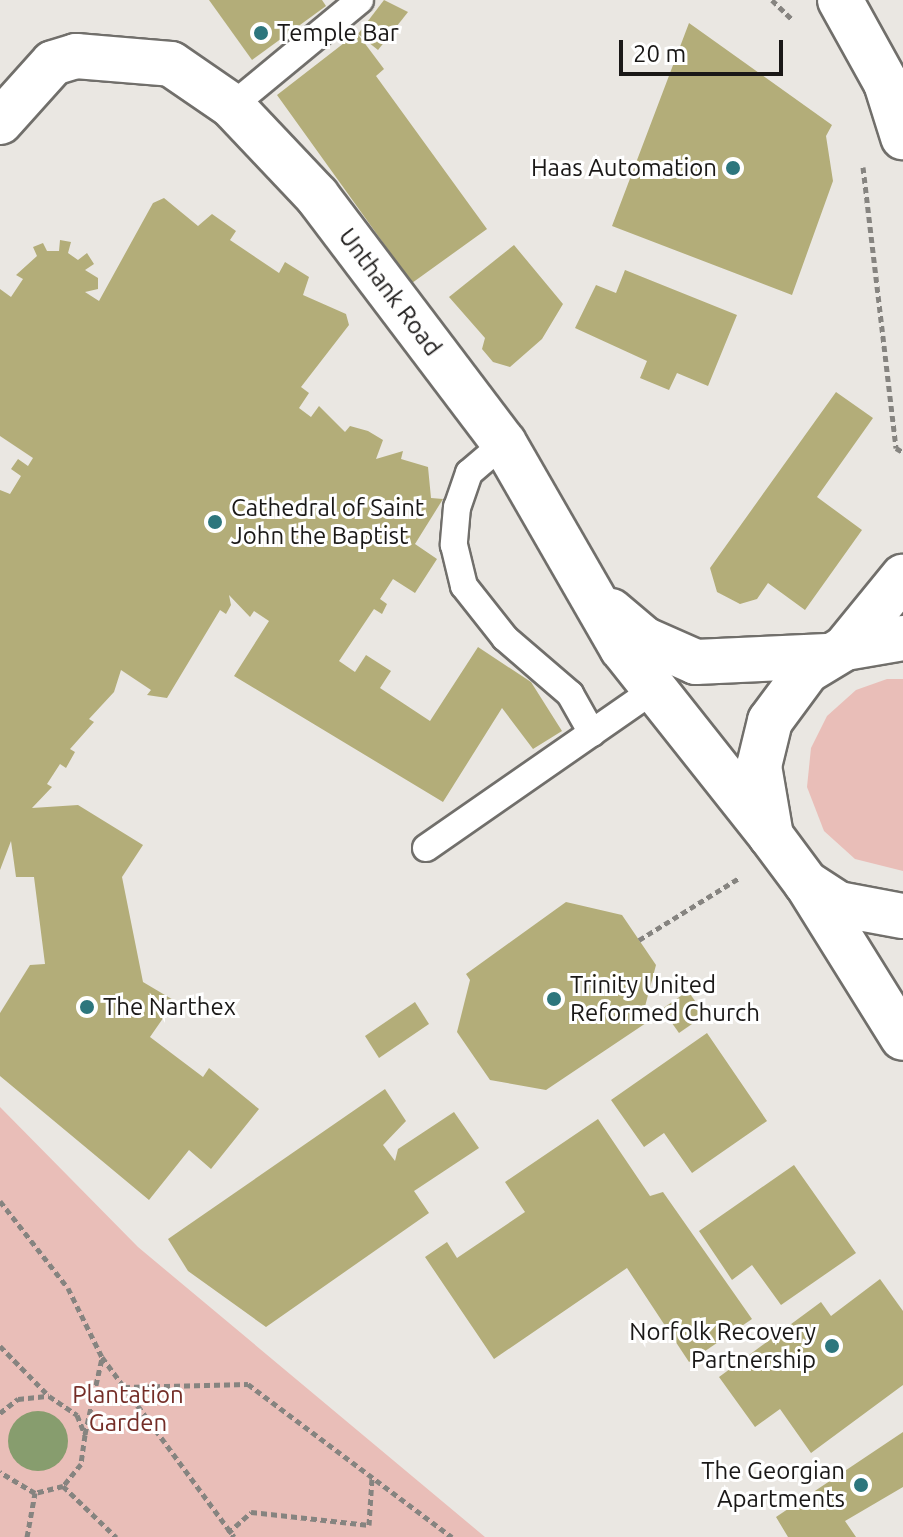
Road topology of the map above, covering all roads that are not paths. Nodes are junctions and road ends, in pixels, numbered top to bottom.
1 (360, 0) edge
2 (840, 0) edge
3 (232, 106) junction
4 (0, 122) edge
5 (903, 137) edge
6 (504, 443) junction
7 (903, 577) edge
8 (590, 595) junction
9 (903, 638) edge
10 (836, 652) junction
11 (652, 691) junction
12 (592, 733) junction
13 (426, 848) dead end
14 (786, 857) junction
15 (903, 916) edge
16 (903, 1038) edge

1 - 3 lane
2 - 5 main road
3 - 4 main road, Unthank Road
3 - 6 main road, Unthank Road
6 - 8 main road, Unthank Road
6 - 12 lane
7 - 10 main road
8 - 10 main road, Unthank Road
8 - 11 main road, Unthank Road
9 - 10 main road, Unthank Road
10 - 14 main road
11 - 12 lane
11 - 14 main road, Unthank Road
12 - 13 lane
14 - 15 main road
14 - 16 main road, Unthank Road

